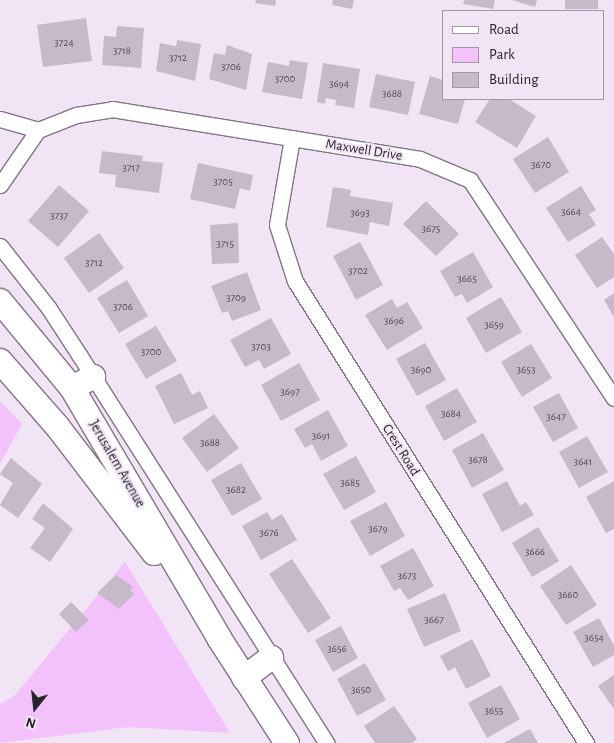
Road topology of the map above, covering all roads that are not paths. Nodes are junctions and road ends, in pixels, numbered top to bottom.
1 (0, 119) edge
2 (38, 130) junction
3 (292, 138) junction
4 (0, 185) edge
5 (0, 246) edge
6 (0, 301) edge
7 (0, 361) edge
8 (93, 377) junction
9 (72, 388) junction
10 (614, 398) edge
11 (219, 638) junction
12 (271, 658) junction
13 (244, 678) junction
14 (287, 743) edge
15 (327, 743) edge
16 (586, 743) edge

1 - 2 street
2 - 3 street, Maxwell Drive
2 - 4 street
3 - 10 street, Maxwell Drive
3 - 16 street, Crest Road
5 - 8 street
6 - 9 main road, Jerusalem Avenue
7 - 11 main road, Jerusalem Avenue
8 - 9 main road
8 - 12 street
9 - 11 main road, Jerusalem Avenue
11 - 13 main road, Jerusalem Avenue
12 - 13 main road
12 - 15 street
13 - 14 main road, Jerusalem Avenue

